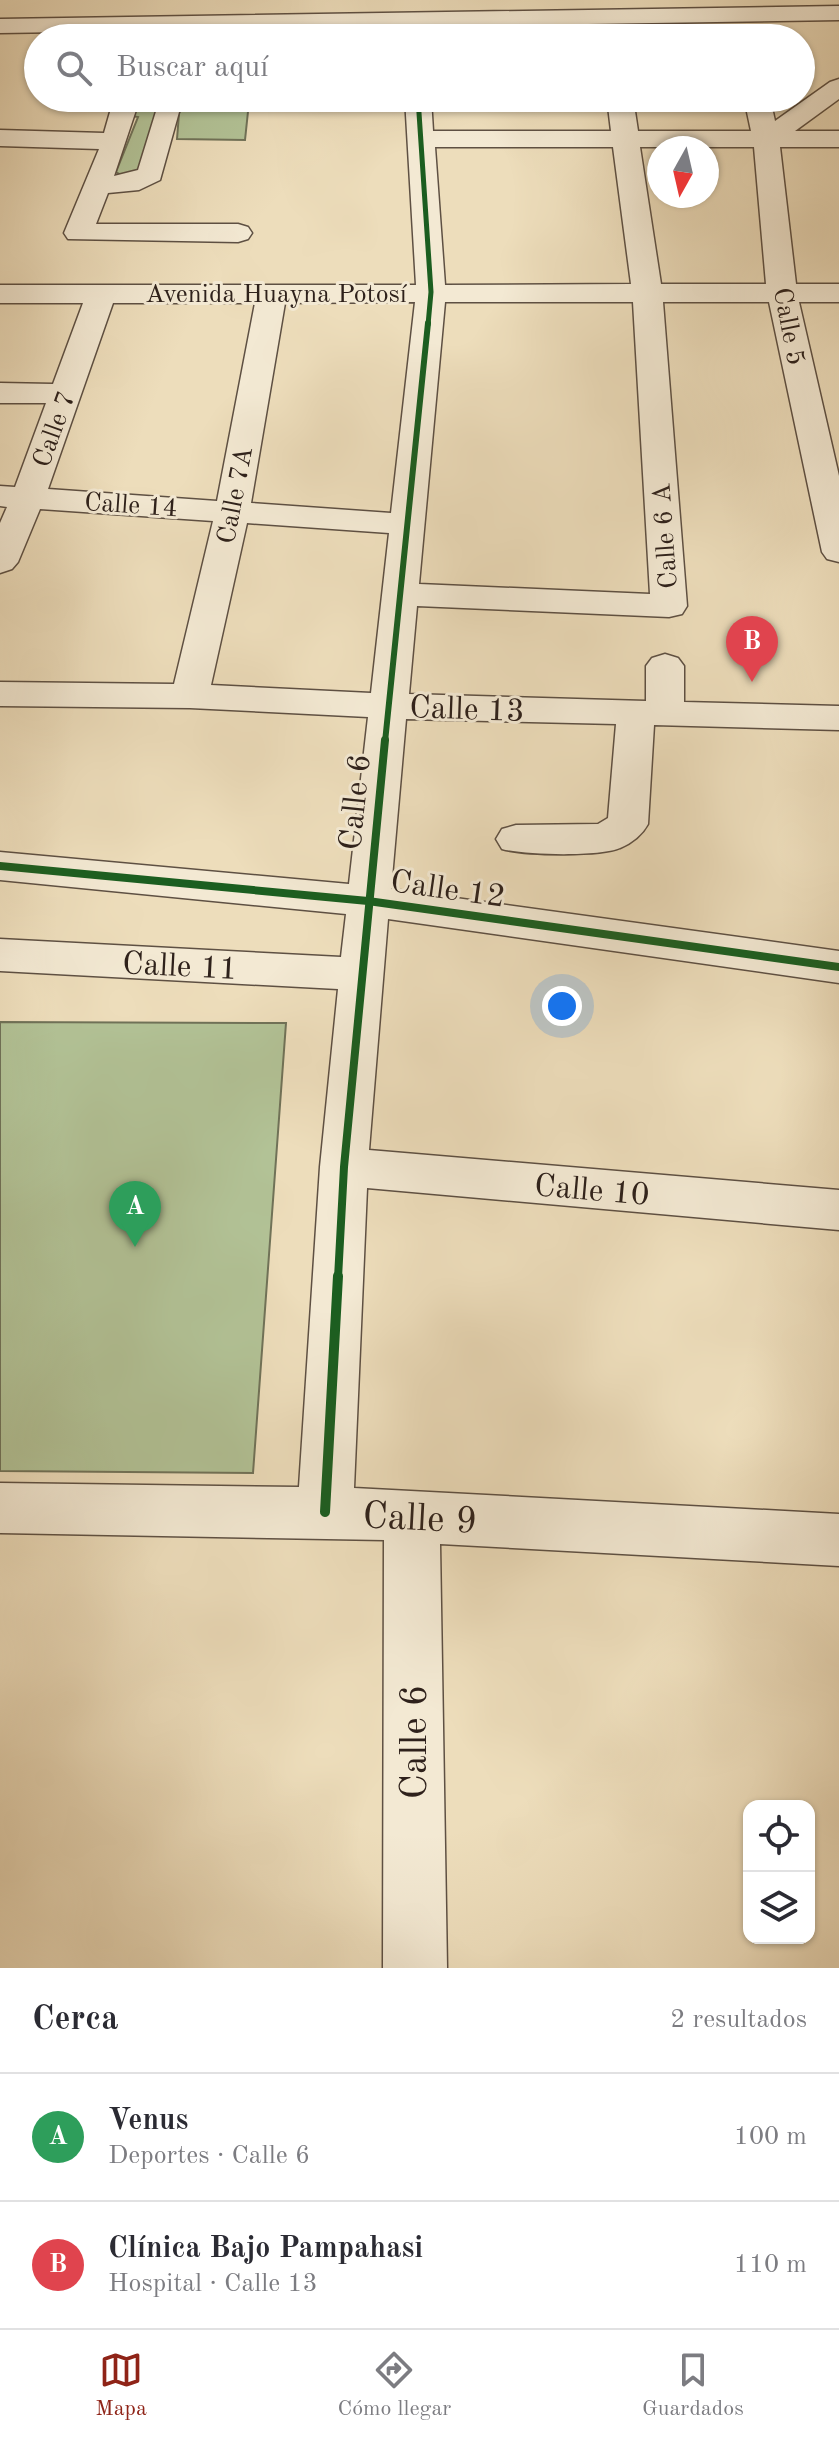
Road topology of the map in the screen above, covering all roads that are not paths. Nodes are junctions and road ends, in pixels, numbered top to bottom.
1 (3, 0) edge
2 (0, 7) edge
3 (536, 8) edge
4 (839, 13) edge
5 (254, 20) edge
6 (85, 24) edge
7 (326, 24) edge
8 (445, 24) edge
9 (597, 24) edge
10 (757, 24) edge
11 (24, 25) edge
12 (0, 26) edge
13 (839, 87) edge
14 (815, 104) edge
15 (123, 112) edge
16 (166, 112) edge
17 (419, 112) edge
18 (622, 112) edge
19 (760, 112) edge
20 (805, 112) edge
21 (765, 135) junction
22 (0, 138) edge
23 (420, 139) junction
24 (627, 139) junction
25 (839, 139) edge
26 (115, 141) junction
27 (97, 185) junction
28 (238, 233) dead end
29 (431, 292) junction
30 (272, 293) junction
31 (647, 293) junction
32 (782, 293) junction
33 (839, 293) edge
34 (0, 294) edge
35 (101, 294) junction
36 (0, 393) edge
37 (66, 394) junction
38 (14, 496) edge
39 (232, 512) junction
40 (405, 524) junction
41 (839, 552) edge
42 (0, 562) edge
43 (400, 594) junction
44 (665, 666) dead end
45 (0, 694) edge
46 (190, 696) junction
47 (388, 706) junction
48 (651, 713) junction
49 (839, 718) edge
50 (516, 839) dead end
51 (0, 866) edge
52 (368, 901) junction
53 (0, 955) edge
54 (839, 967) edge
55 (361, 974) junction
56 (344, 1167) junction
57 (839, 1210) edge
58 (0, 1508) edge
59 (325, 1512) junction
60 (412, 1516) junction
61 (839, 1540) edge
62 (415, 1968) edge

1 - 2 street
3 - 8 street
3 - 9 street
4 - 10 street
5 - 6 street
5 - 7 street
11 - 12 street
13 - 14 street
15 - 26 street
16 - 27 street
17 - 23 street, Calle 6
18 - 24 street
19 - 21 street, Calle 5
20 - 21 street
21 - 24 street
21 - 25 street
21 - 32 street, Calle 5
22 - 26 street
23 - 24 street
23 - 29 street, Calle 6
24 - 31 street
26 - 27 street
27 - 28 street
29 - 30 street, Avenida Huayna Potosí
29 - 31 street, Avenida Huayna Potosí
29 - 40 street, Calle 6
30 - 35 street, Avenida Huayna Potosí
30 - 39 street, Calle 7A
31 - 32 street, Avenida Huayna Potosí
31 - 43 street, Calle 6 A
32 - 33 street, Avenida Huayna Potosí
32 - 41 street, Calle 5
34 - 35 street, Avenida Huayna Potosí
35 - 37 street, Calle 7
36 - 37 street
37 - 38 street, Calle 7
38 - 39 street, Calle 14
38 - 42 street, Calle 7
39 - 40 street, Calle 14
39 - 46 street, Calle 7A
40 - 43 street, Calle 6
43 - 47 street, Calle 6
44 - 48 street
45 - 46 street, Calle 13
46 - 47 street, Calle 13
47 - 48 street, Calle 13
47 - 52 street, Calle 6
48 - 49 street, Calle 13
48 - 50 street
51 - 52 street, Calle 12
52 - 54 street, Calle 12
52 - 55 street, Calle 6
53 - 55 street, Calle 11
55 - 56 street, Calle 6
56 - 57 street, Calle 10
56 - 59 street, Calle 6
58 - 59 street, Calle 9
59 - 60 street, Calle 9
60 - 61 street, Calle 9
60 - 62 street, Calle 6

